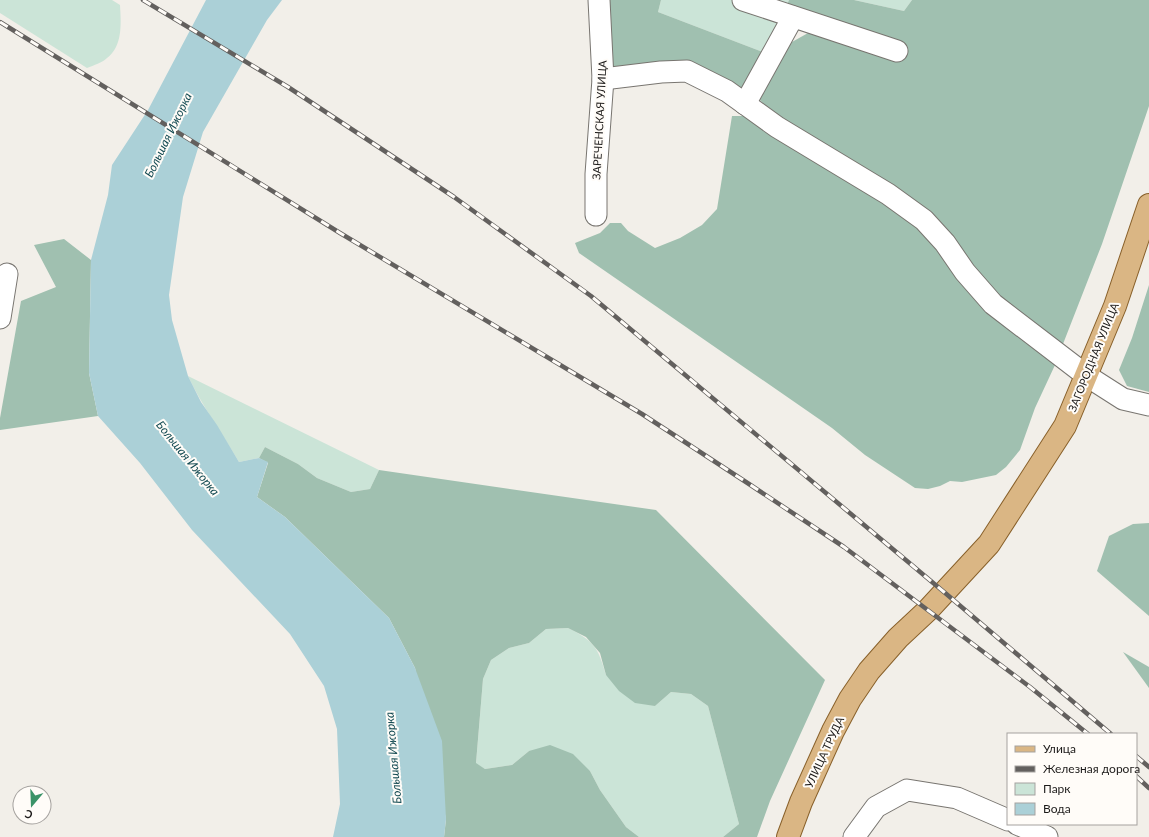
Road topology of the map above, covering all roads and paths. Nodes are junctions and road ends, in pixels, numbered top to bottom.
1 (599, 0) edge
2 (743, 0) edge
3 (793, 17) junction
4 (897, 51) dead end
5 (603, 79) junction
6 (745, 104) junction
7 (1149, 205) edge
8 (596, 215) dead end
9 (7, 274) dead end
10 (0, 318) edge
11 (1086, 376) junction
12 (1149, 404) edge
13 (869, 671) joint
14 (1007, 820) edge
15 (1019, 825) edge
16 (788, 837) edge
17 (854, 837) edge
18 (1047, 837) edge

1 - 5 street, ЗАРЕЧЕНСКАЯ УЛИЦА
2 - 3 street
3 - 4 street
3 - 6 street
5 - 6 street
5 - 8 street, ЗАРЕЧЕНСКАЯ УЛИЦА
6 - 11 street
7 - 11 main road, ЗАГОРОДНАЯ УЛИЦА
9 - 10 street
11 - 12 street
11 - 13 main road, ЗАГОРОДНАЯ УЛИЦА
13 - 16 main road, УЛИЦА ТРУДА
14 - 17 street
15 - 18 street

